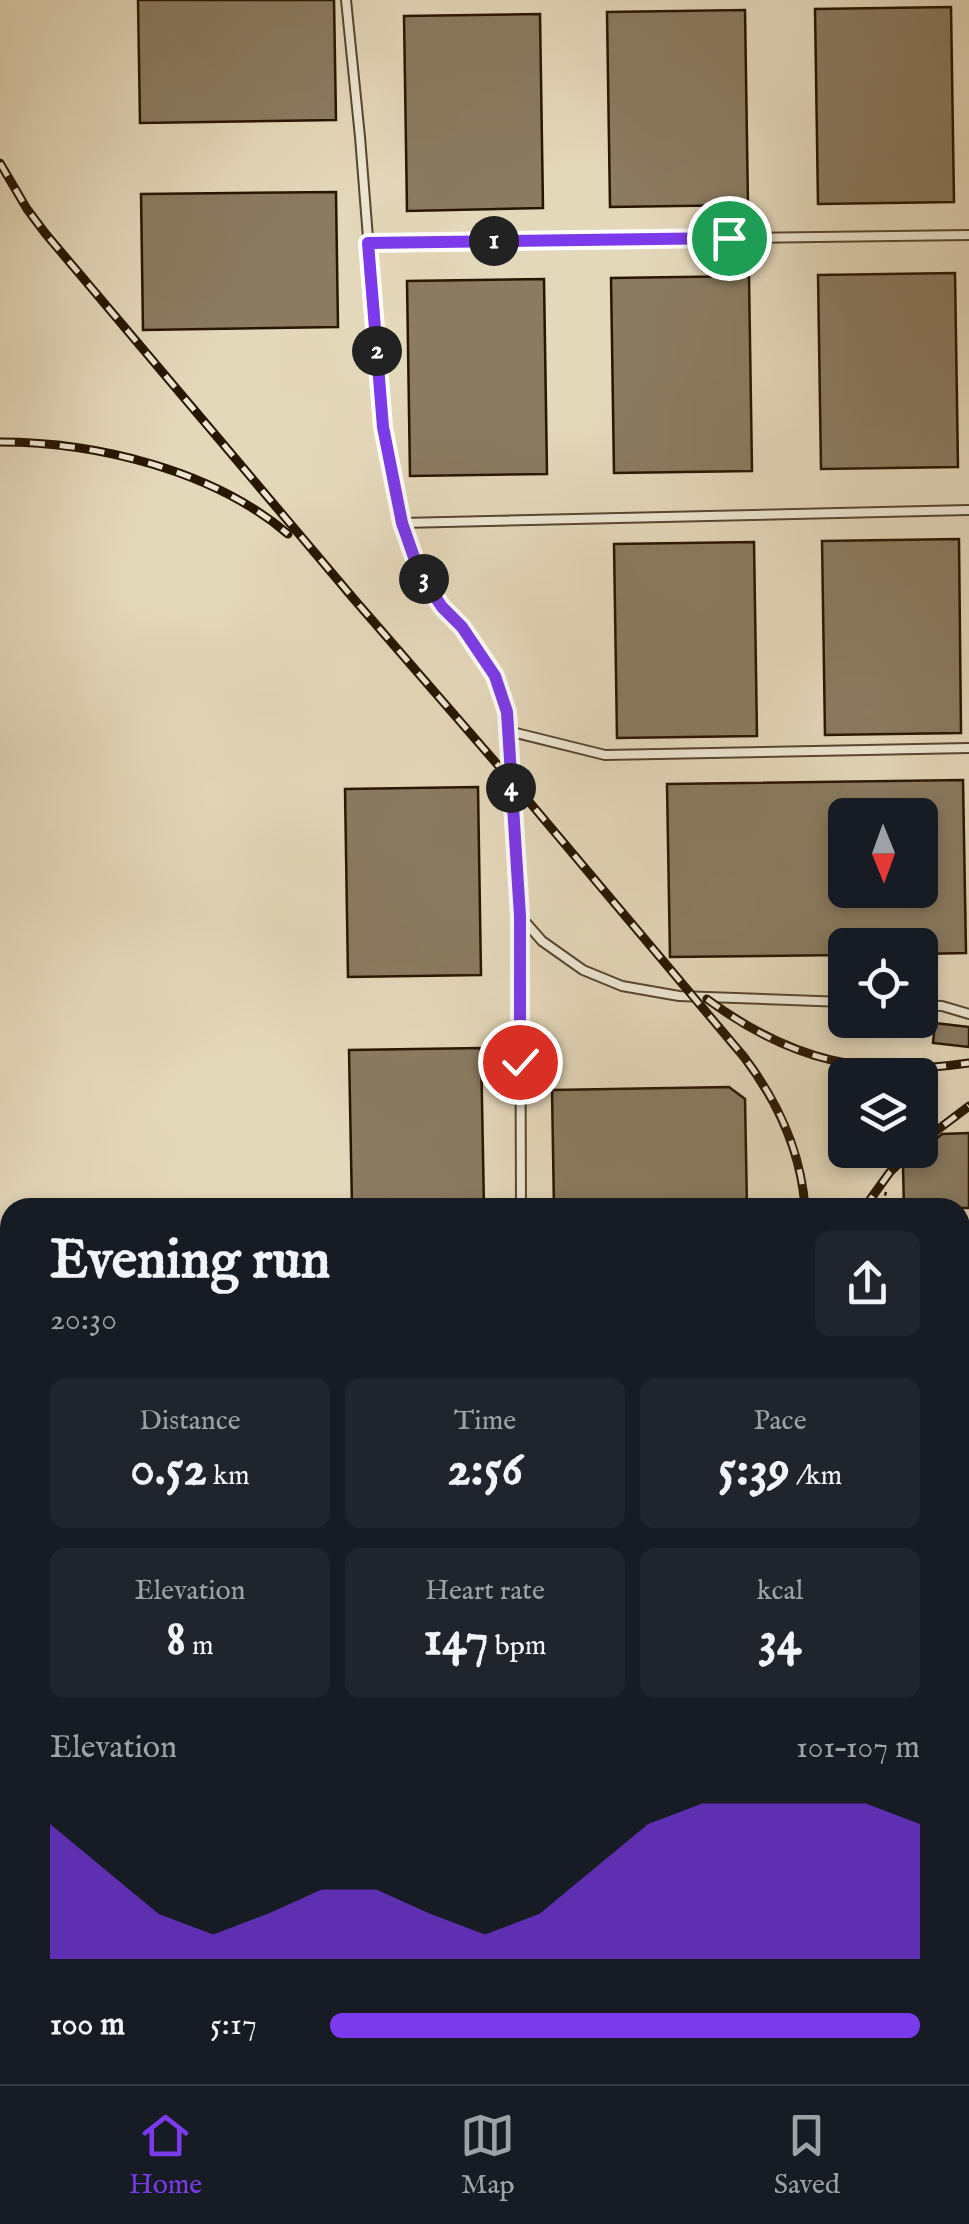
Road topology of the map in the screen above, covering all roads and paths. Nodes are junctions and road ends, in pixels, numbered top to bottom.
1 (346, 0) edge
2 (969, 236) edge
3 (368, 243) junction
4 (969, 510) edge
5 (402, 523) junction
6 (508, 731) junction
7 (969, 748) edge
8 (520, 916) junction
9 (828, 1001) edge
10 (938, 1006) edge
11 (969, 1014) edge
12 (886, 1192) dead end
13 (521, 1198) edge
14 (884, 1198) edge

1 - 3 lane
2 - 3 lane
3 - 5 lane
4 - 5 lane
5 - 6 lane
6 - 7 lane
6 - 8 lane
8 - 9 lane
8 - 13 lane
10 - 11 lane
12 - 14 path

